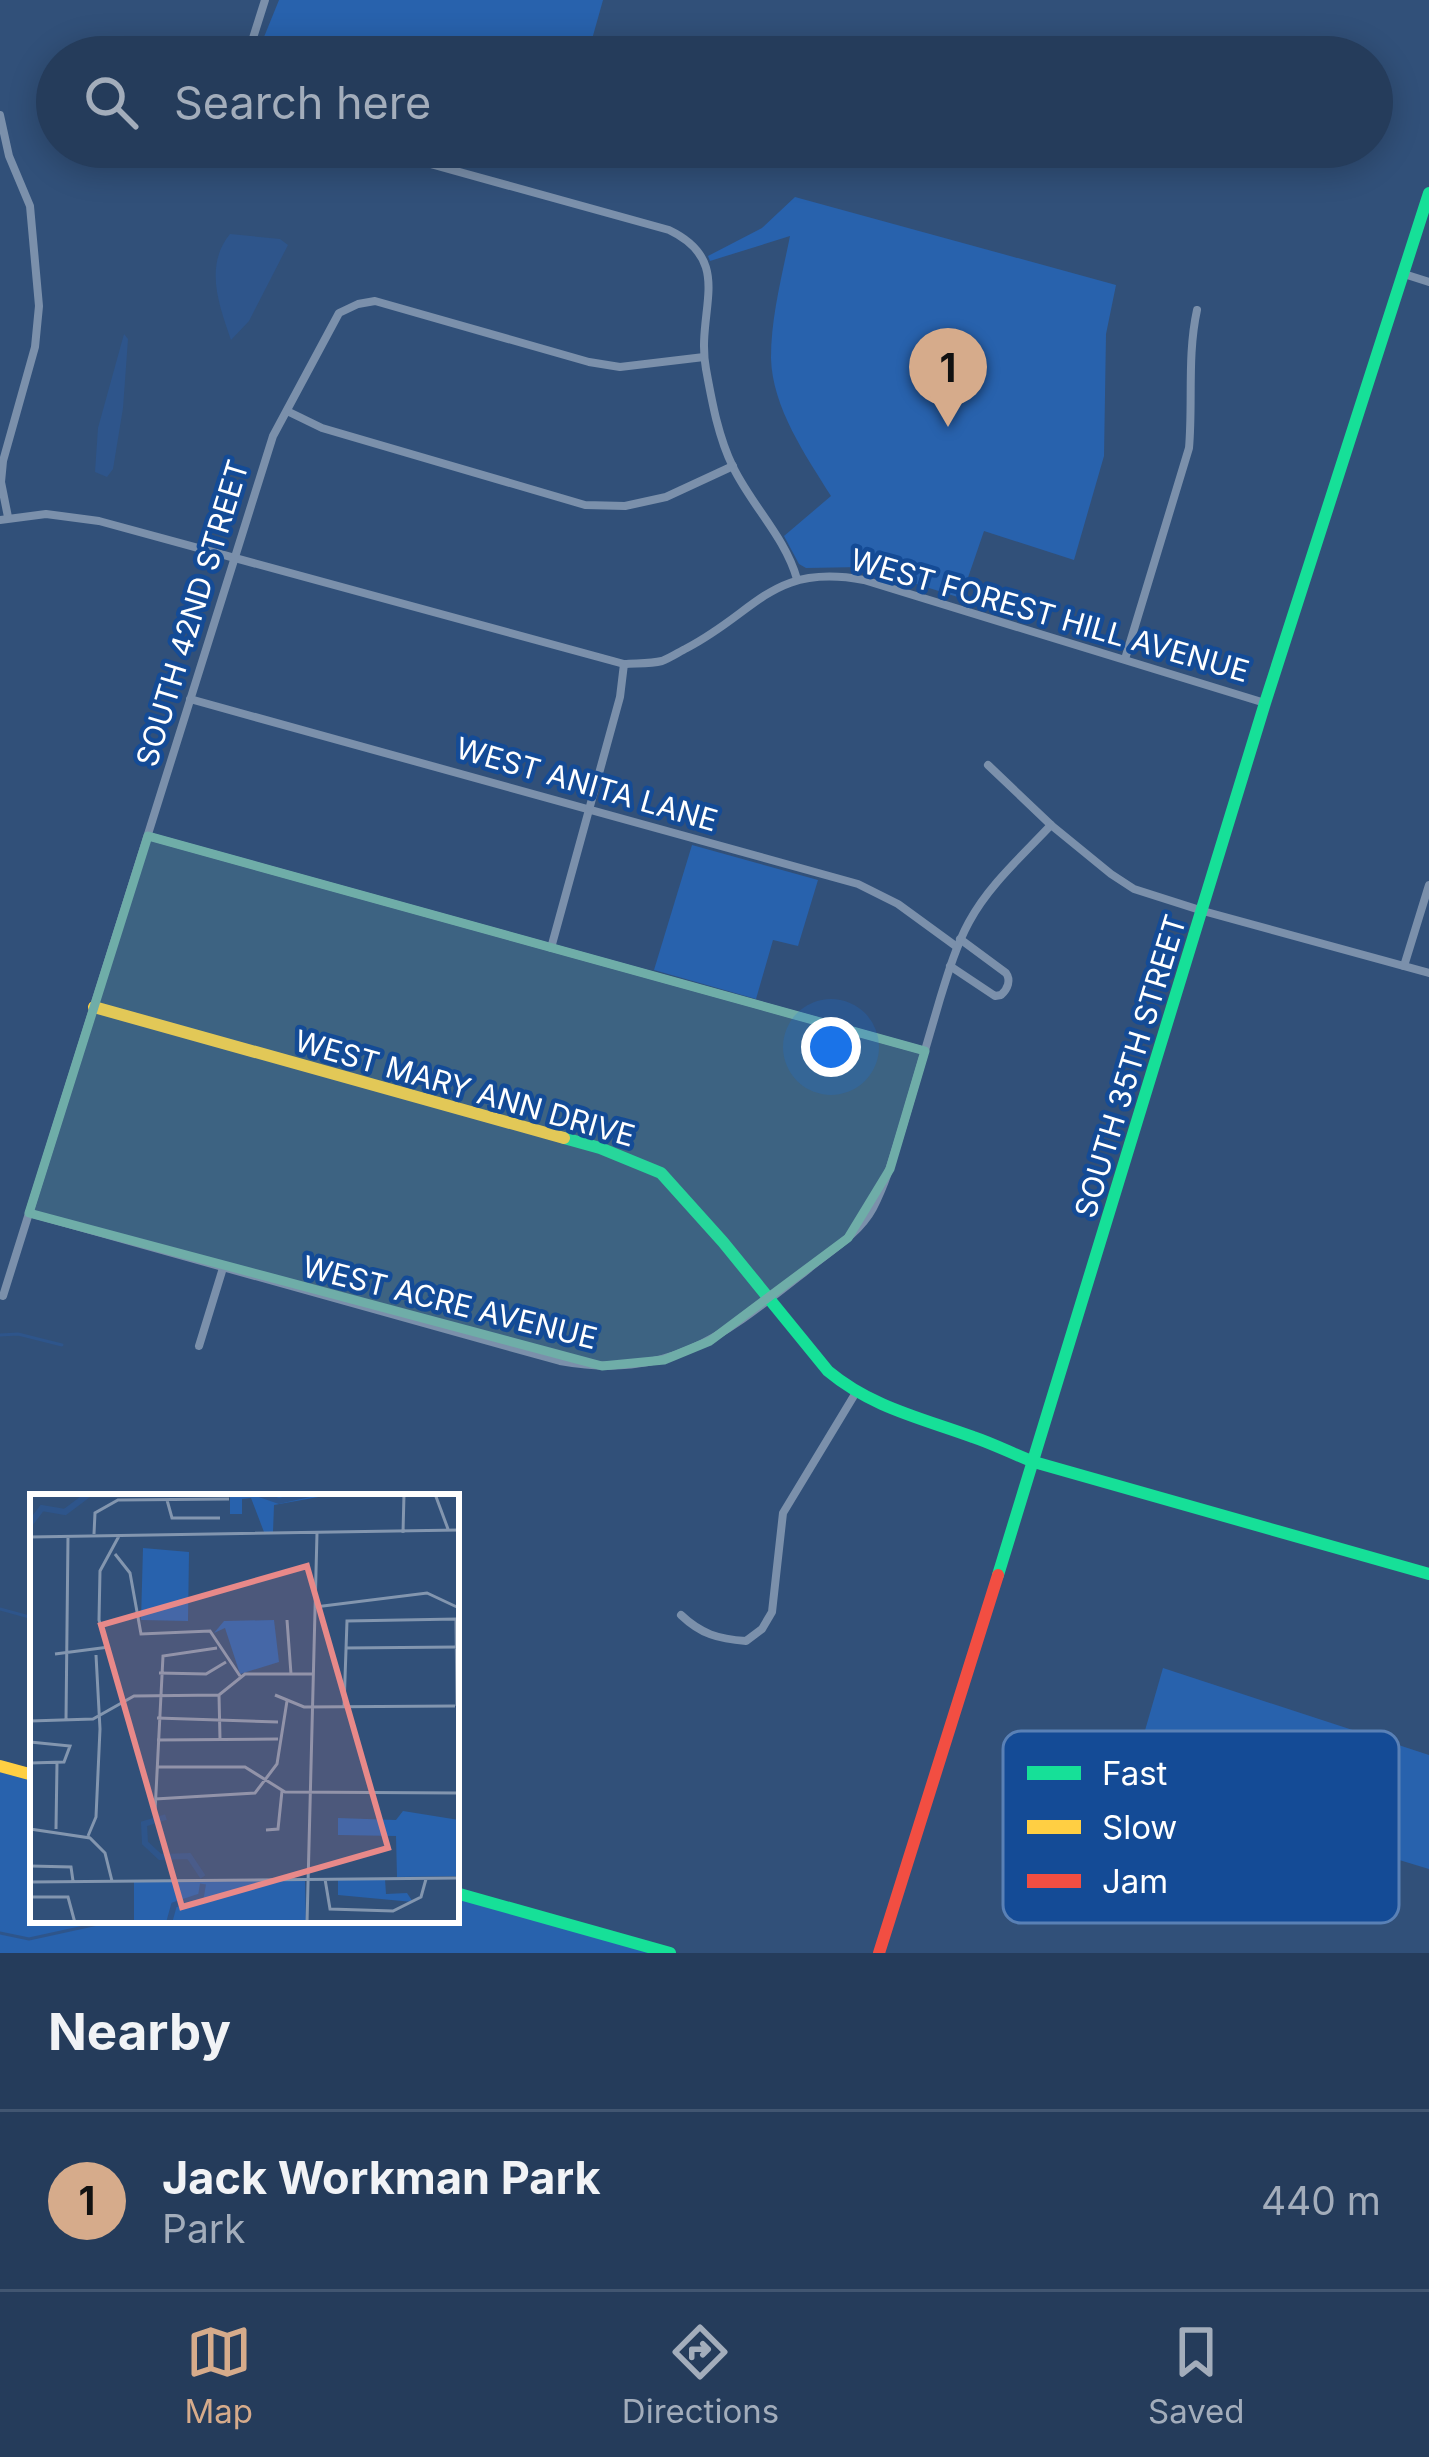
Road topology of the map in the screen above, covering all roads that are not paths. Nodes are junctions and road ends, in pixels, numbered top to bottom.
1 (265, 0) edge
2 (254, 36) edge
3 (0, 115) edge
4 (5, 157) edge
5 (445, 168) edge
6 (1429, 193) edge
7 (1404, 274) junction
8 (1429, 282) edge
9 (1197, 310) dead end
10 (704, 357) junction
11 (287, 411) junction
12 (733, 466) junction
13 (4, 519) edge
14 (235, 558) junction
15 (797, 580) junction
16 (1125, 659) junction
17 (624, 664) junction
18 (190, 699) junction
19 (1265, 703) junction
20 (988, 765) dead end
21 (590, 810) junction
22 (1052, 825) junction
23 (148, 836) junction
24 (1429, 885) edge
25 (1203, 911) junction
26 (959, 943) junction
27 (551, 949) junction
28 (950, 966) junction
29 (1404, 966) junction
30 (1429, 973) edge
31 (94, 1007) junction
32 (925, 1051) junction
33 (29, 1213) junction
34 (223, 1268) junction
35 (3, 1296) dead end
36 (769, 1300) junction
37 (199, 1346) dead end
38 (855, 1394) junction
39 (1034, 1462) junction
40 (1429, 1574) edge
41 (681, 1615) dead end
42 (0, 1766) edge
43 (30, 1774) edge
44 (459, 1894) edge
45 (670, 1953) edge
46 (879, 1953) edge

1 - 2 street
3 - 4 street
4 - 13 street
5 - 10 street
6 - 7 street, SOUTH 35TH STREET
7 - 8 street
7 - 19 street, SOUTH 35TH STREET
9 - 16 street
10 - 11 street, SOUTH 42ND STREET
10 - 12 street
11 - 12 street
11 - 14 street, SOUTH 42ND STREET
12 - 15 street
13 - 14 street, WEST FOREST HILL AVENUE
14 - 17 street, WEST FOREST HILL AVENUE
14 - 18 street, SOUTH 42ND STREET
15 - 16 street, WEST FOREST HILL AVENUE
15 - 17 street, WEST FOREST HILL AVENUE
16 - 19 street, WEST FOREST HILL AVENUE
17 - 21 street
18 - 21 street, WEST ANITA LANE
18 - 23 street, SOUTH 42ND STREET
19 - 25 street, SOUTH 35TH STREET
20 - 22 street
21 - 26 street, WEST ANITA LANE
21 - 27 street
22 - 25 street
22 - 26 street, WEST ACRE AVENUE
23 - 27 street
23 - 31 street, SOUTH 42ND STREET
24 - 29 street
25 - 29 street
25 - 39 street, SOUTH 35TH STREET
26 - 28 street, WEST ACRE AVENUE
26 - 28 street, WEST ANITA LANE
27 - 32 street
28 - 32 street, WEST ACRE AVENUE
29 - 30 street
31 - 33 street, SOUTH 42ND STREET
31 - 36 street, WEST MARY ANN DRIVE
32 - 36 street, WEST ACRE AVENUE
33 - 34 street, WEST ACRE AVENUE
33 - 35 street, SOUTH 42ND STREET
34 - 36 street, WEST ACRE AVENUE
34 - 37 street
36 - 38 street
38 - 39 street
38 - 41 street
39 - 40 street
39 - 46 street, SOUTH 35TH STREET
42 - 43 street
44 - 45 street

